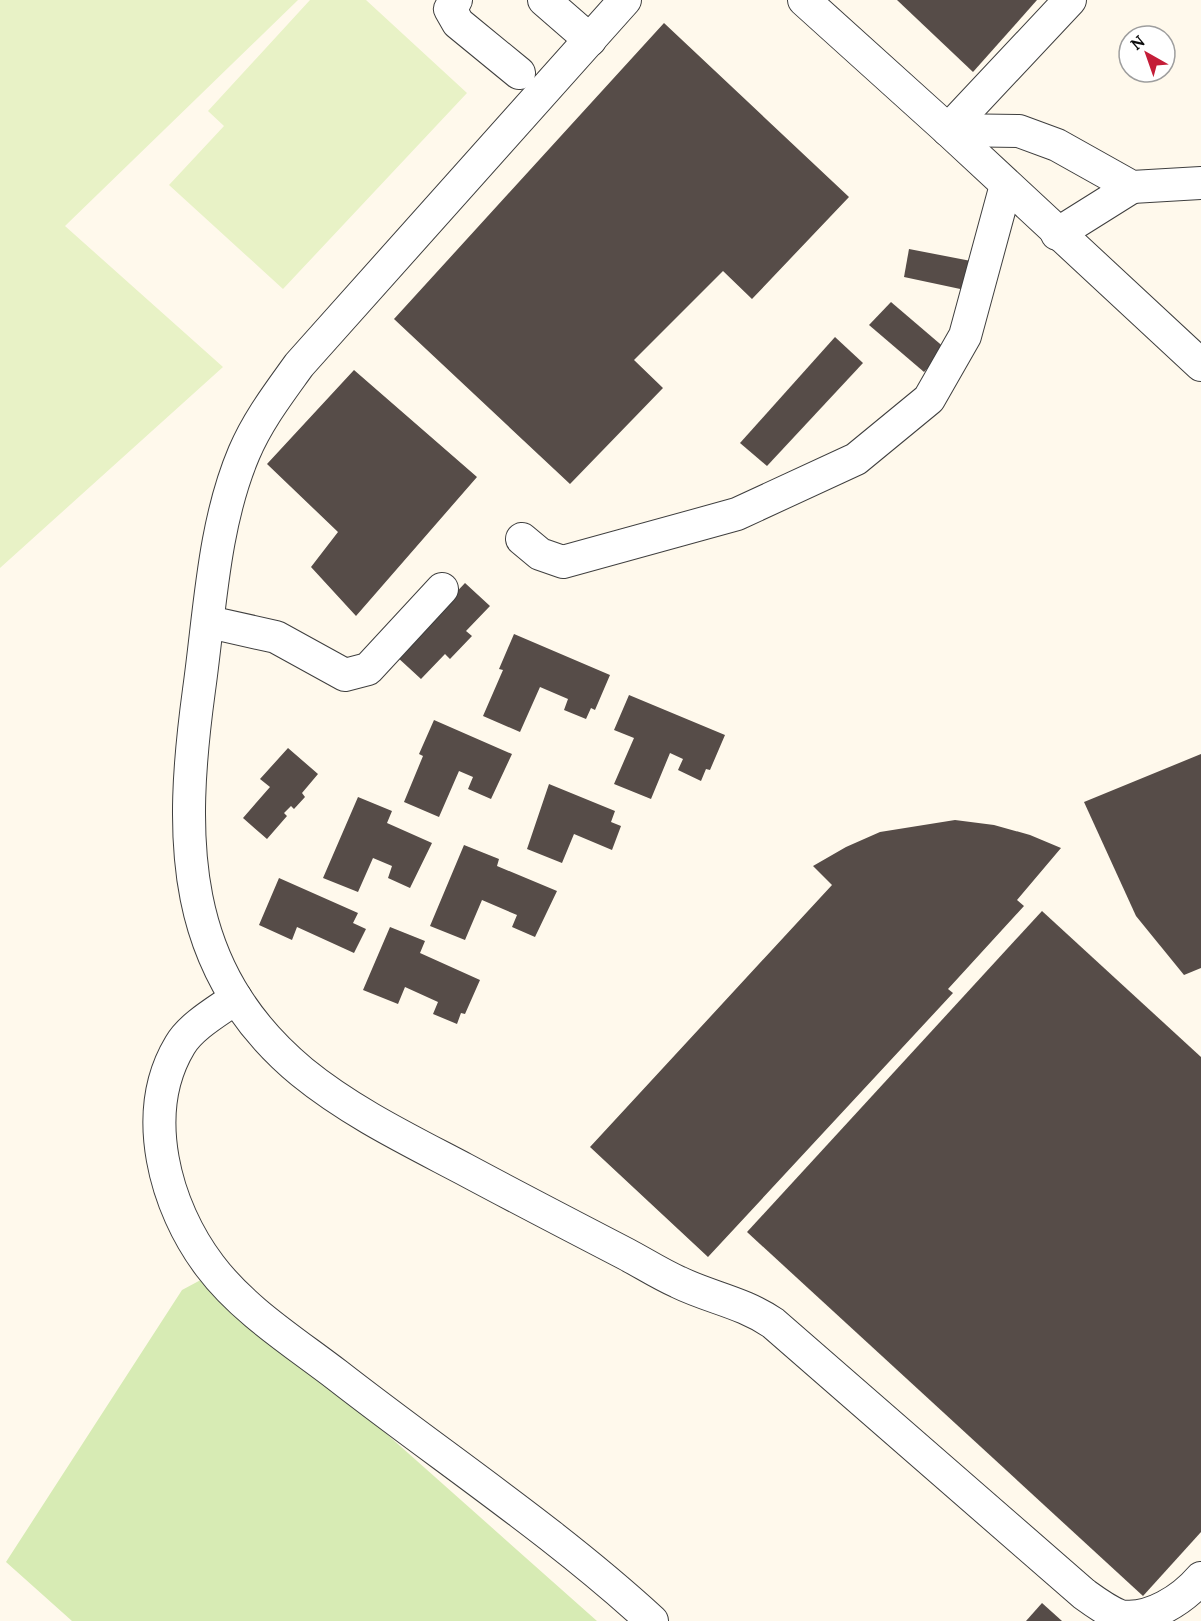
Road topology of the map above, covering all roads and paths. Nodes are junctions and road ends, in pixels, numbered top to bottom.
1 (456, 0) edge
2 (544, 0) edge
3 (626, 0) edge
4 (804, 0) edge
5 (1070, 0) edge
6 (590, 40) junction
7 (519, 73) dead end
8 (948, 130) junction
9 (1201, 183) edge
10 (1006, 185) junction
11 (1132, 187) junction
12 (1057, 234) junction
13 (1201, 365) edge
14 (522, 539) dead end
15 (442, 589) dead end
16 (209, 622) junction
17 (236, 998) junction
18 (1201, 1578) edge
19 (652, 1621) edge

1 - 7 lane
2 - 6 lane
3 - 6 lane
4 - 8 lane
5 - 8 lane
6 - 16 lane
8 - 10 lane
8 - 11 lane
9 - 11 lane
10 - 12 lane
10 - 14 lane
11 - 12 lane
12 - 13 lane
15 - 16 lane
16 - 17 lane
17 - 18 lane
17 - 19 lane

